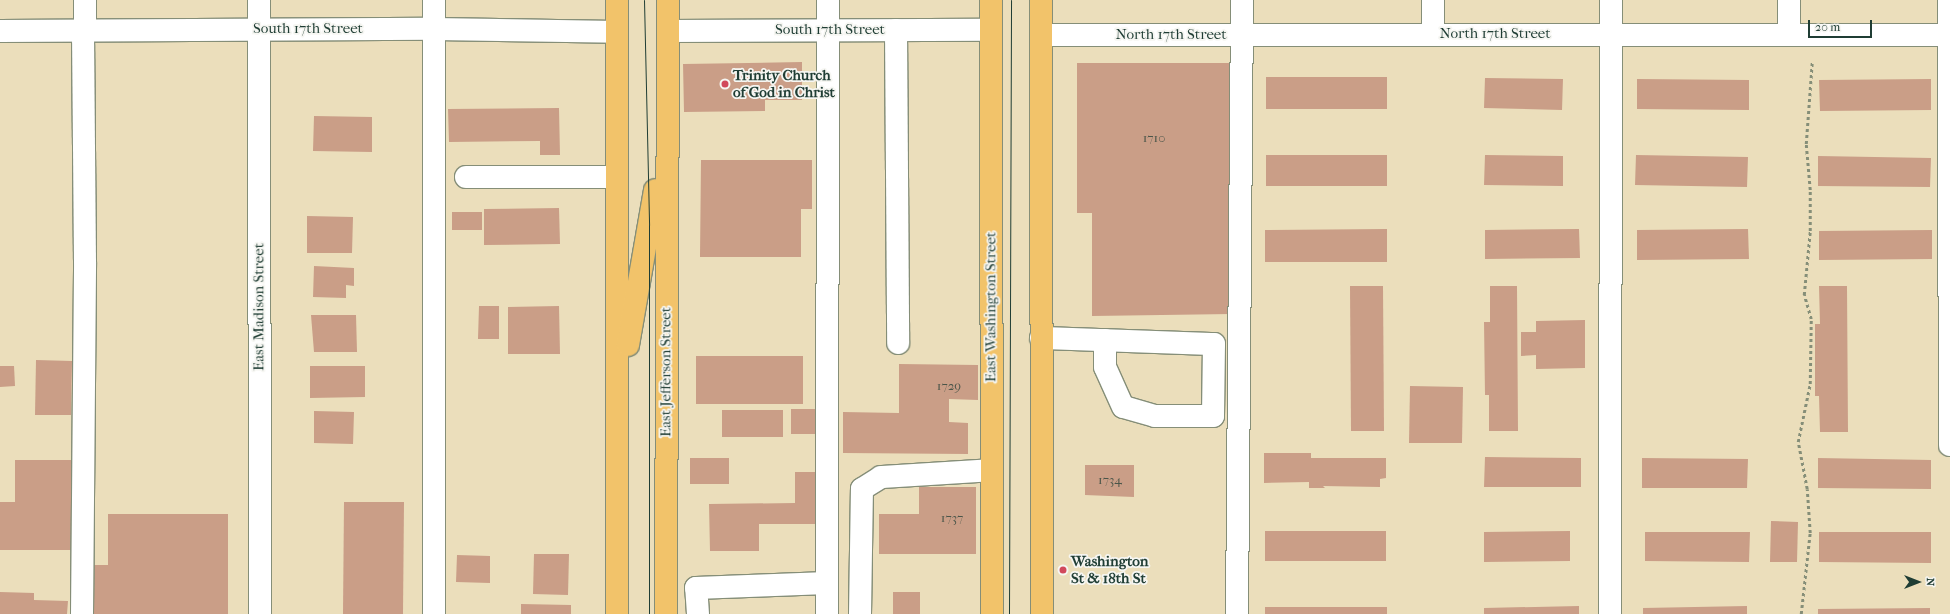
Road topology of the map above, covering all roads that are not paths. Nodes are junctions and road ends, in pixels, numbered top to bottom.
1 (85, 0) edge
2 (259, 0) edge
3 (434, 0) edge
4 (616, 0) edge
5 (668, 0) edge
6 (828, 0) edge
7 (991, 0) edge
8 (1041, 0) edge
9 (1242, 0) edge
10 (1433, 0) edge
11 (1611, 0) edge
12 (1789, 0) edge
13 (1949, 0) edge
14 (84, 29) junction
15 (258, 29) junction
16 (434, 29) junction
17 (828, 29) junction
18 (896, 30) junction
19 (991, 30) junction
20 (0, 31) edge
21 (668, 31) junction
22 (617, 32) junction
23 (1433, 34) junction
24 (1611, 34) junction
25 (1041, 35) junction
26 (1242, 35) junction
27 (1789, 35) junction
28 (1949, 35) edge
29 (666, 129) junction
30 (466, 177) dead end
31 (617, 177) junction
32 (1041, 338) junction
33 (1105, 340) junction
34 (898, 343) dead end
35 (618, 399) junction
36 (1950, 445) edge
37 (991, 470) junction
38 (827, 583) junction
39 (698, 606) edge
40 (666, 608) edge
41 (82, 614) edge
42 (260, 614) edge
43 (434, 614) edge
44 (617, 614) edge
45 (827, 614) edge
46 (860, 614) edge
47 (992, 614) edge
48 (1042, 614) edge
49 (1237, 614) edge
50 (1610, 614) edge

1 - 14 street
2 - 15 street, East Madison Street
3 - 16 street
4 - 22 main road, East Jefferson Street
5 - 21 main road, East Jefferson Street
6 - 17 street
7 - 19 main road, East Washington Street
8 - 25 main road
9 - 26 street
10 - 23 street
11 - 24 street
12 - 27 street
13 - 28 street
14 - 15 street, South 17th Street
14 - 20 street, South 17th Street
14 - 41 street
15 - 16 street, South 17th Street
15 - 42 street, East Madison Street
16 - 22 street, South 17th Street
16 - 43 street
17 - 18 street, South 17th Street
17 - 21 street, South 17th Street
17 - 38 street
18 - 19 street, South 17th Street
18 - 34 street
19 - 37 main road, East Washington Street
21 - 29 main road, East Jefferson Street
22 - 31 main road, East Jefferson Street
23 - 24 street, North 17th Street
23 - 26 street, North 17th Street
24 - 27 street, North 17th Street
24 - 50 street
25 - 26 street, North 17th Street
25 - 32 main road
26 - 49 street
27 - 28 street, North 17th Street
28 - 36 street
29 - 35 main road, East Jefferson Street
29 - 40 main road, East Jefferson Street
30 - 31 street
31 - 35 main road, East Jefferson Street
32 - 33 street
32 - 48 main road
33 - 33 street
35 - 44 main road, East Jefferson Street
37 - 46 street
37 - 47 main road, East Washington Street
38 - 39 street
38 - 45 street
39 - 40 street

